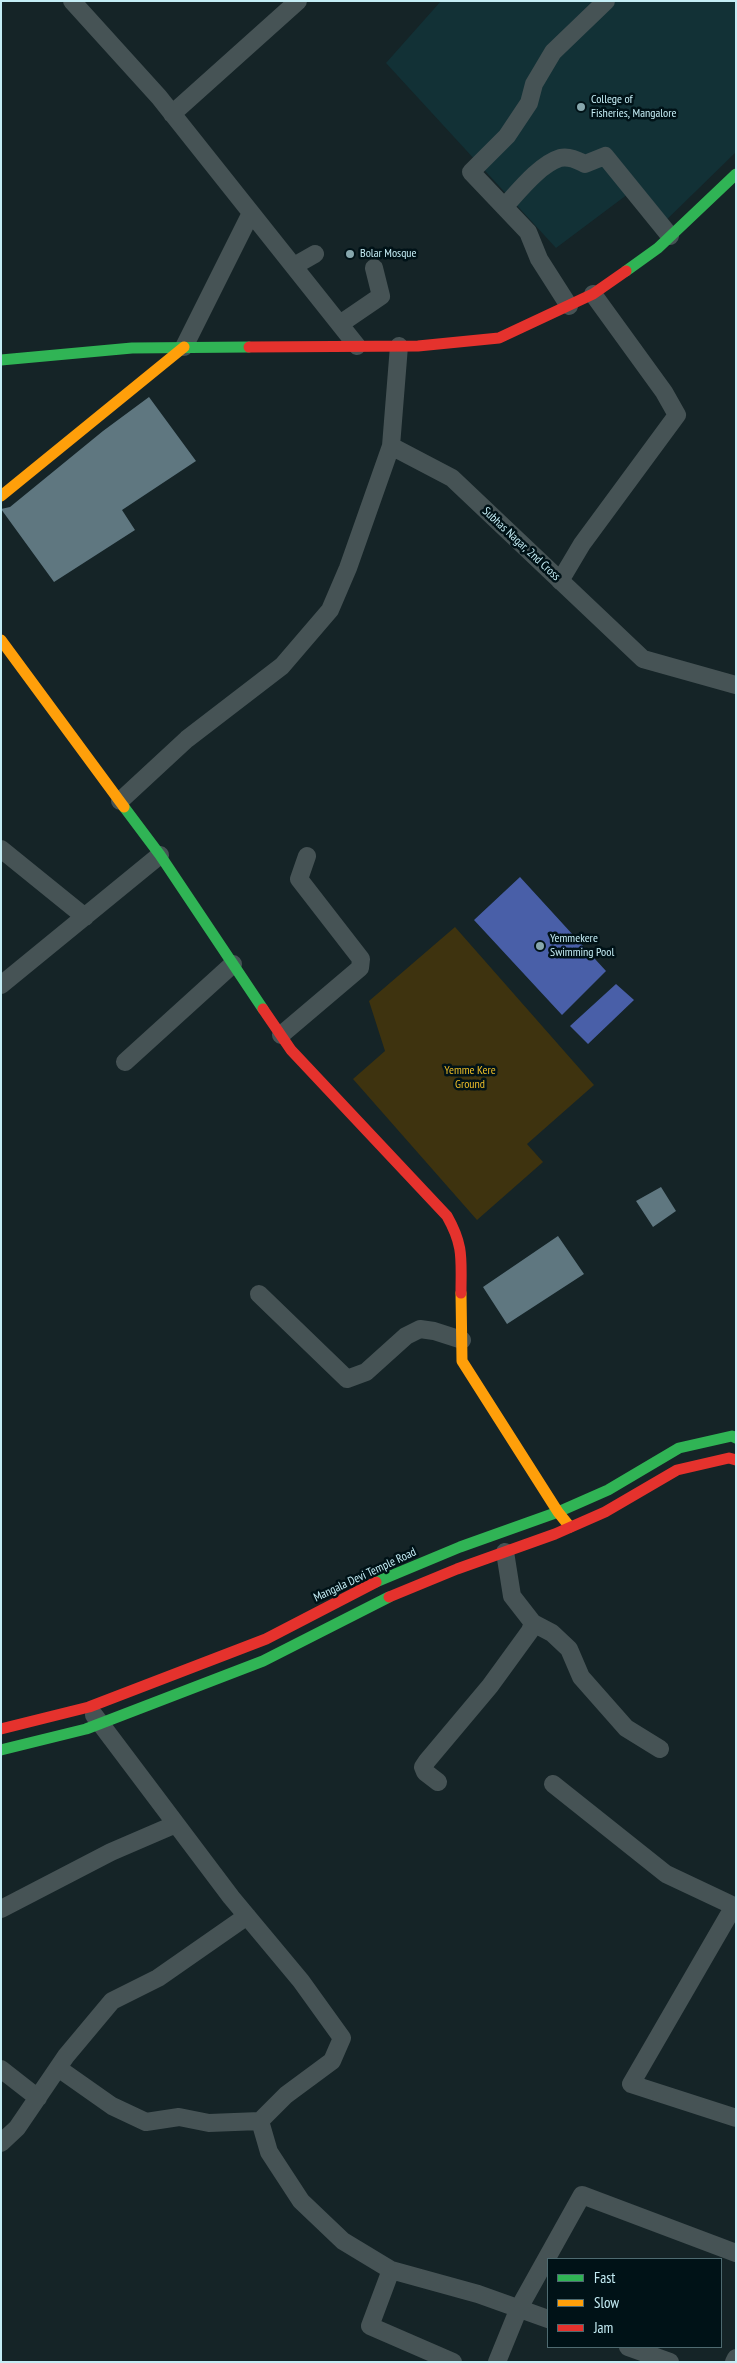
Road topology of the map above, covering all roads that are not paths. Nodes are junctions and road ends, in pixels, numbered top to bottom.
1 (72, 1) edge
2 (298, 1) edge
3 (606, 1) edge
4 (172, 114) junction
5 (736, 174) edge
6 (504, 207) junction
7 (251, 213) junction
8 (670, 236) junction
9 (315, 254) dead end
10 (294, 266) junction
11 (374, 268) dead end
12 (593, 294) junction
13 (569, 306) junction
14 (340, 324) junction
15 (357, 346) junction
16 (399, 346) junction
17 (184, 348) junction
18 (1, 360) edge
19 (391, 446) junction
20 (1, 496) edge
21 (560, 581) junction
22 (1, 640) edge
23 (736, 685) edge
24 (120, 801) junction
25 (1, 849) edge
26 (160, 855) junction
27 (307, 856) dead end
28 (85, 916) junction
29 (233, 964) junction
30 (1, 985) edge
31 (280, 1034) junction
32 (125, 1062) dead end
33 (259, 1294) dead end
34 (462, 1340) junction
35 (734, 1435) edge
36 (732, 1459) edge
37 (558, 1512) junction
38 (570, 1527) junction
39 (505, 1552) junction
40 (533, 1623) junction
41 (89, 1707) junction
42 (101, 1724) junction
43 (1, 1729) edge
44 (660, 1749) dead end
45 (1, 1750) edge
46 (438, 1782) dead end
47 (553, 1784) dead end
48 (176, 1824) junction
49 (1, 1910) edge
50 (247, 1916) junction
51 (58, 2068) junction
52 (1, 2070) edge
53 (38, 2098) junction
54 (736, 2118) edge
55 (260, 2121) junction
56 (1, 2143) edge
57 (736, 2253) edge
58 (392, 2270) junction
59 (519, 2308) junction
60 (547, 2319) edge
61 (631, 2348) edge
62 (736, 2358) edge
63 (453, 2362) edge
64 (497, 2362) edge
65 (670, 2362) edge
66 (734, 2362) edge

1 - 4 street
2 - 4 street
3 - 6 street
4 - 7 street
5 - 8 street
6 - 8 street
6 - 13 street
7 - 10 street
7 - 17 street
8 - 12 street
9 - 10 street
10 - 14 street
11 - 14 street
12 - 13 street
12 - 21 street
13 - 16 street
14 - 15 street
15 - 16 street
15 - 17 street
16 - 19 street
17 - 18 street
17 - 20 street
19 - 21 street, Subhas Nagar, 2nd Cross
19 - 24 street
21 - 23 street, Subhas Nagar, 2nd Cross
22 - 24 street
24 - 26 street
25 - 28 street
26 - 28 street
26 - 29 street
27 - 31 street
28 - 30 street
29 - 31 street
29 - 32 street
31 - 34 street
33 - 34 street
34 - 37 street
35 - 36 street
35 - 37 street, Mangala Devi Temple Road
36 - 38 street
37 - 38 street
37 - 41 street, Mangala Devi Temple Road
38 - 39 street
39 - 40 street
39 - 42 street
40 - 44 street
40 - 46 street
41 - 42 street
41 - 43 street, Mangala Devi Temple Road
42 - 45 street
42 - 48 street
47 - 54 street
48 - 49 street
48 - 50 street
50 - 51 street
50 - 55 street
51 - 53 street
51 - 55 street
52 - 53 street
53 - 56 street
55 - 58 street
57 - 59 street
58 - 59 street
58 - 63 street
59 - 60 street
59 - 64 street
61 - 65 street
62 - 66 street

